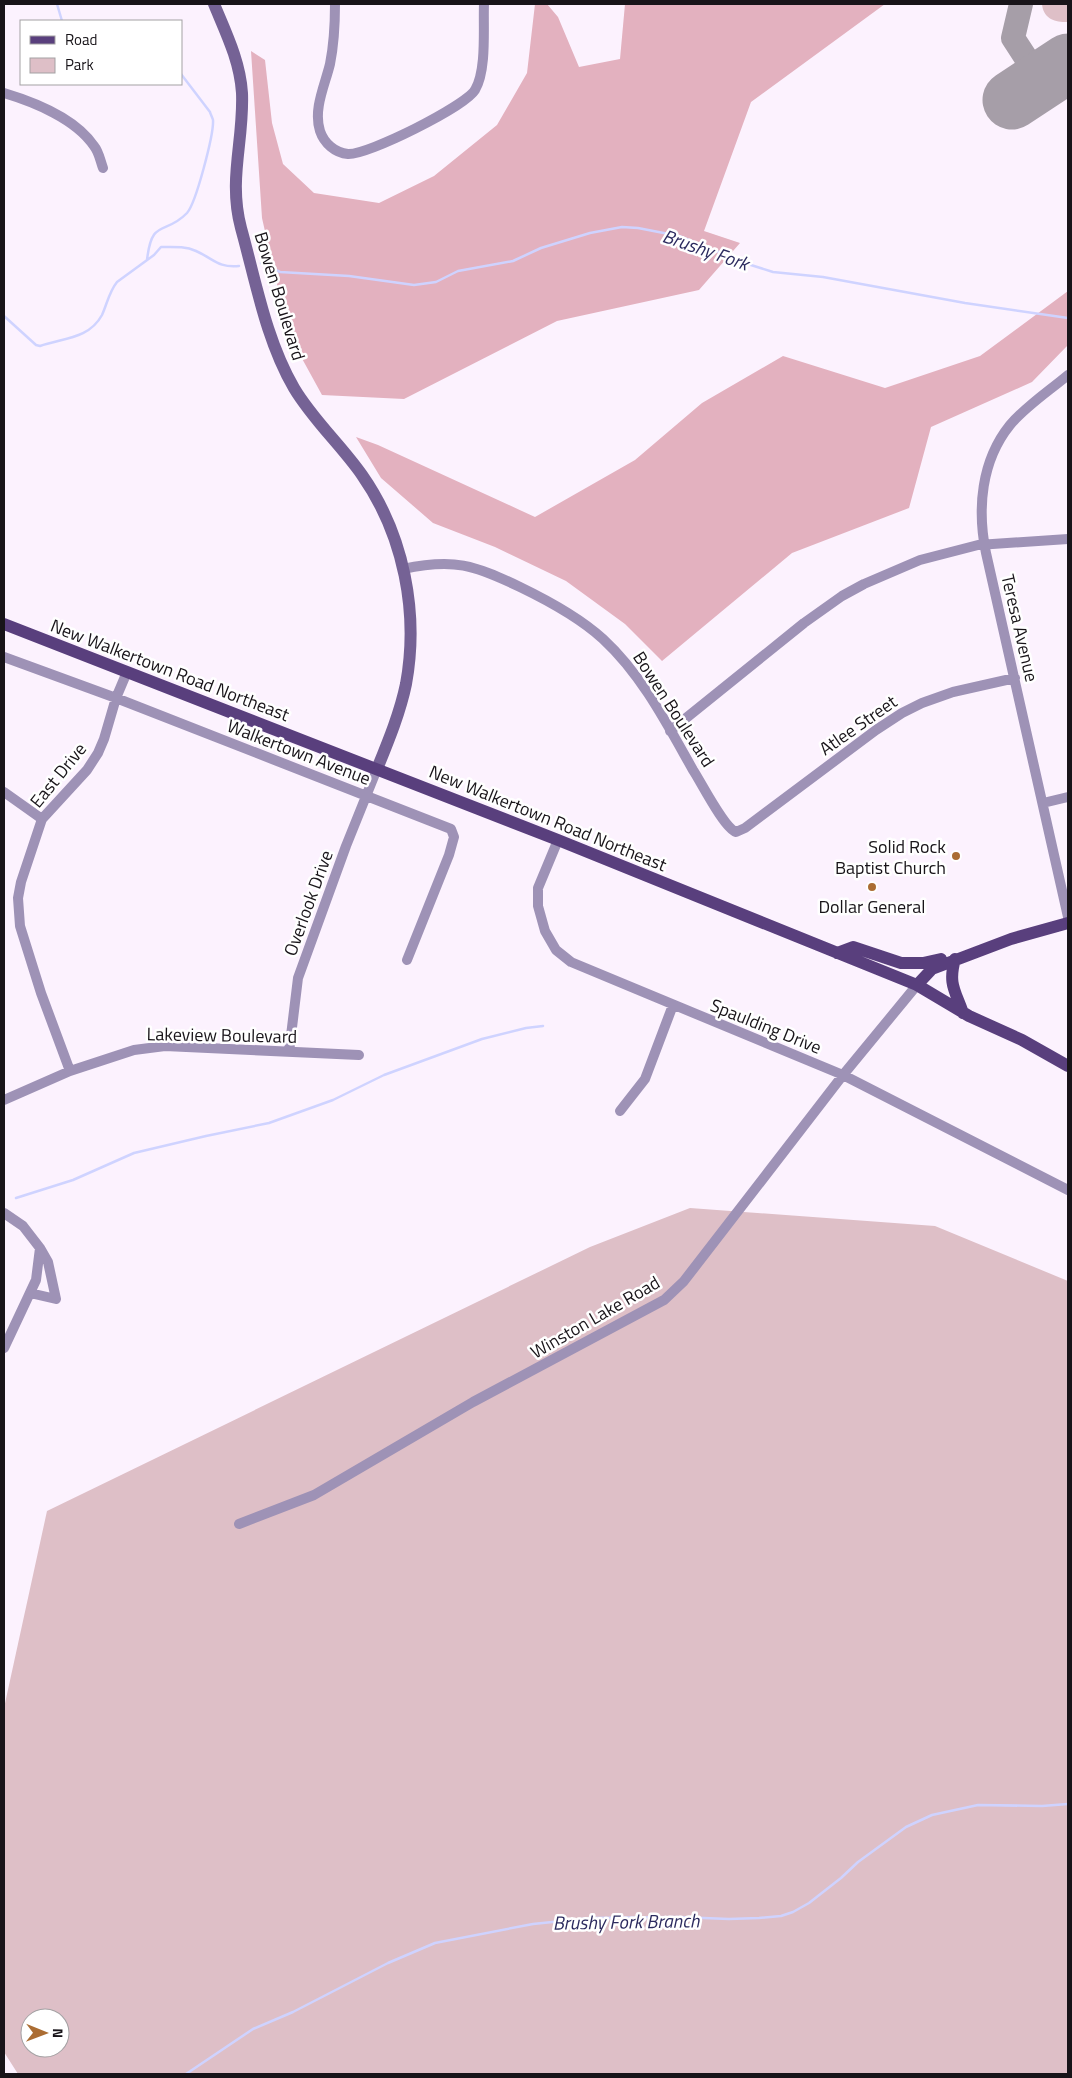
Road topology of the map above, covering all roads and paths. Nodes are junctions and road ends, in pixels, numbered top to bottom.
1 (214, 4) edge
2 (334, 4) edge
3 (484, 4) edge
4 (4, 94) edge
5 (103, 168) dead end
6 (1068, 375) edge
7 (1068, 539) edge
8 (984, 544) junction
9 (403, 569) junction
10 (4, 624) edge
11 (4, 657) edge
12 (128, 672) junction
13 (1015, 678) junction
14 (116, 698) junction
15 (670, 731) junction
16 (377, 769) junction
17 (4, 792) edge
18 (367, 796) junction
19 (1068, 797) edge
20 (1043, 803) junction
21 (42, 819) junction
22 (736, 832) joint
23 (558, 840) junction
24 (1068, 917) edge
25 (1068, 923) edge
26 (837, 953) junction
27 (955, 959) junction
28 (408, 960) dead end
29 (917, 985) junction
30 (673, 1005) junction
31 (963, 1013) junction
32 (289, 1052) junction
33 (359, 1055) dead end
34 (1068, 1066) edge
35 (70, 1071) junction
36 (843, 1075) junction
37 (4, 1100) edge
38 (620, 1111) dead end
39 (1068, 1190) edge
40 (4, 1213) edge
41 (40, 1248) junction
42 (30, 1293) junction
43 (4, 1348) edge
44 (239, 1524) dead end

1 - 9 street, Bowen Boulevard
2 - 3 street
4 - 5 street
6 - 8 street, Teresa Avenue
7 - 8 street
8 - 13 street, Teresa Avenue
8 - 15 street
9 - 15 street, Bowen Boulevard
9 - 16 street, Bowen Boulevard
10 - 12 main road, New Walkertown Road Northeast
11 - 14 street, Walkertown Avenue
12 - 14 street, East Drive
12 - 16 main road, New Walkertown Road Northeast
13 - 20 street, Teresa Avenue
13 - 22 street, Atlee Street
14 - 18 street, Walkertown Avenue
14 - 21 street, East Drive
15 - 22 street, Bowen Boulevard
16 - 18 street, Overlook Drive
16 - 23 main road, New Walkertown Road Northeast
17 - 21 street
18 - 28 street, Walkertown Avenue
18 - 32 street, Overlook Drive
19 - 20 street
20 - 24 street, Teresa Avenue
21 - 35 street, East Drive
23 - 26 main road, New Walkertown Road Northeast
23 - 30 street, Spaulding Drive
25 - 27 main road
26 - 27 main road
26 - 29 main road, New Walkertown Road Northeast
27 - 29 main road
27 - 31 main road
29 - 31 main road, New Walkertown Road Northeast
29 - 36 street, Winston Lake Road
30 - 36 street, Spaulding Drive
30 - 38 street
31 - 34 main road, New Walkertown Road Northeast
32 - 33 street, Lakeview Boulevard
32 - 35 street, Lakeview Boulevard
35 - 37 street, Lakeview Boulevard
36 - 39 street, Spaulding Drive
36 - 44 street, Winston Lake Road
40 - 41 street
41 - 42 street
41 - 42 street
42 - 43 street

